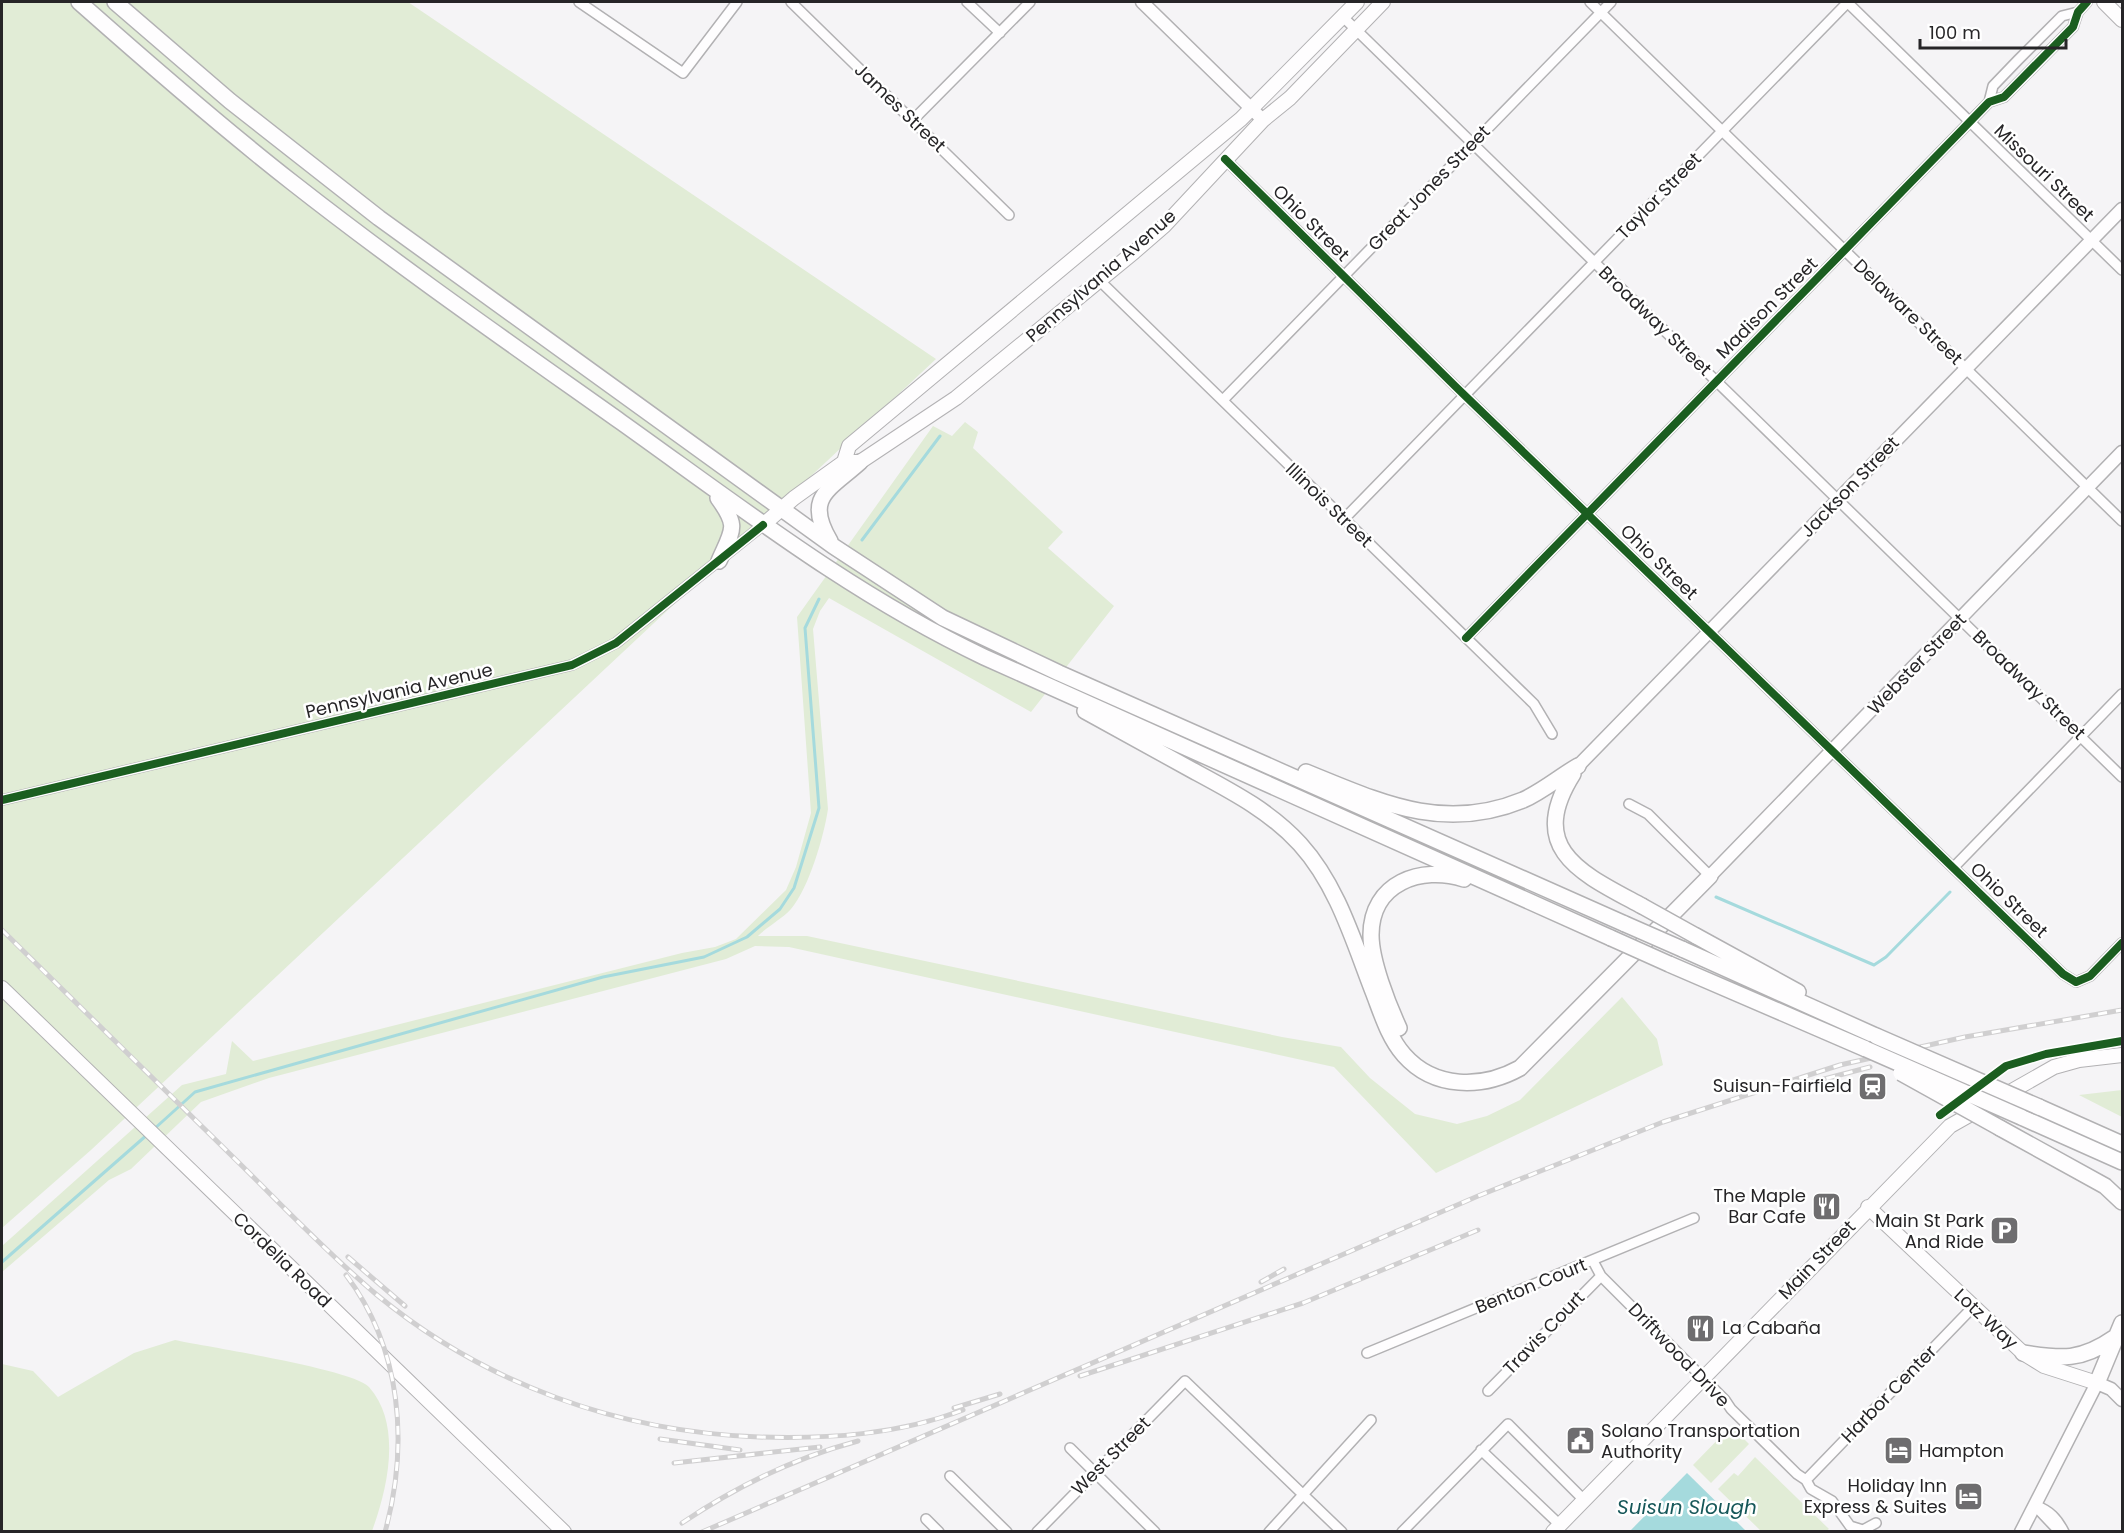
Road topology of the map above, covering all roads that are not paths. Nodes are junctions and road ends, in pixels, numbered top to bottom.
1 (79, 2) edge
2 (115, 2) edge
3 (579, 2) edge
4 (737, 2) edge
5 (791, 2) edge
6 (968, 2) edge
7 (1030, 2) edge
8 (1142, 2) edge
9 (1357, 2) edge
10 (1383, 2) edge
11 (1590, 2) edge
12 (1611, 2) edge
13 (1848, 2) edge
14 (2087, 2) edge
15 (2103, 2) edge
16 (1601, 12) junction
17 (2078, 12) junction
18 (1342, 16) junction
19 (2122, 20) edge
20 (1355, 30) junction
21 (1000, 33) junction
22 (1989, 102) junction
23 (1251, 108) junction
24 (913, 120) junction
25 (1263, 120) junction
26 (1970, 122) junction
27 (1723, 131) junction
28 (1472, 144) junction
29 (1226, 159) junction
30 (2122, 209) edge
31 (1009, 214) dead end
32 (2092, 240) junction
33 (1845, 250) junction
34 (1594, 262) junction
35 (2122, 270) edge
36 (1343, 276) junction
37 (1100, 281) junction
38 (1966, 369) junction
39 (1716, 381) junction
40 (1465, 395) junction
41 (1223, 400) junction
42 (2122, 453) edge
43 (844, 462) junction
44 (860, 462) junction
45 (709, 485) junction
46 (2088, 488) junction
47 (1837, 499) junction
48 (781, 509) junction
49 (1587, 513) junction
50 (1344, 519) junction
51 (2122, 521) edge
52 (763, 525) junction
53 (833, 546) junction
54 (718, 561) junction
55 (1960, 619) junction
56 (1709, 631) junction
57 (1466, 638) junction
58 (1051, 687) junction
59 (2122, 694) edge
60 (1176, 725) junction
61 (1552, 734) dead end
62 (2081, 736) junction
63 (1833, 751) junction
64 (1578, 766) junction
65 (2122, 777) edge
66 (2, 800) edge
67 (1629, 804) dead end
68 (1954, 867) junction
69 (1710, 876) junction
70 (1511, 894) junction
71 (2122, 943) edge
72 (2, 988) edge
73 (1828, 1011) junction
74 (1866, 1049) junction
75 (2122, 1055) edge
76 (1474, 1082) junction
77 (2122, 1144) edge
78 (2122, 1162) edge
79 (2122, 1202) edge
80 (1868, 1208) junction
81 (1694, 1218) dead end
82 (1593, 1261) junction
83 (1601, 1276) junction
84 (1973, 1307) junction
85 (2122, 1323) edge
86 (2114, 1338) junction
87 (1367, 1353) dead end
88 (2023, 1353) junction
89 (1703, 1378) junction
90 (2097, 1383) junction
91 (1488, 1391) dead end
92 (2122, 1400) edge
93 (1371, 1420) dead end
94 (1070, 1448) dead end
95 (1481, 1450) junction
96 (1095, 1473) junction
97 (950, 1476) dead end
98 (1806, 1480) junction
99 (1303, 1493) junction
100 (1584, 1500) junction
101 (2035, 1505) junction
102 (926, 1519) dead end
103 (1876, 1523) dead end
104 (1556, 1528) edge
105 (2064, 1531) edge
106 (564, 1532) edge
107 (939, 1532) edge
108 (1006, 1532) edge
109 (1037, 1532) edge
110 (1155, 1532) edge
111 (1269, 1532) edge
112 (1342, 1532) edge
113 (1402, 1532) edge
114 (2021, 1532) edge

1 - 45 highway
2 - 48 highway
3 - 4 street
5 - 24 street, James Street
6 - 21 street
7 - 21 street
8 - 23 street
9 - 18 main road, Pennsylvania Avenue
10 - 20 main road, Pennsylvania Avenue
11 - 16 street, Delaware Street
12 - 16 street, Great Jones Street
13 - 26 street, Missouri Street
13 - 27 street, Taylor Street
14 - 17 street, Madison Street
15 - 19 main road
16 - 27 street, Delaware Street
16 - 28 street, Great Jones Street
17 - 22 street, Madison Street
17 - 22 street, Madison Street
18 - 20 street, Broadway Street
18 - 23 main road, Pennsylvania Avenue
20 - 25 main road, Pennsylvania Avenue
20 - 28 street, Broadway Street
21 - 24 street
22 - 26 street, Madison Street
23 - 25 street
23 - 43 main road, Pennsylvania Avenue
24 - 31 street, James Street
25 - 29 main road, Pennsylvania Avenue
26 - 32 street, Missouri Street
26 - 33 street, Madison Street
27 - 33 street, Delaware Street
27 - 34 street, Taylor Street
28 - 34 street, Broadway Street
28 - 36 street, Great Jones Street
29 - 36 street, Ohio Street
29 - 37 main road, Pennsylvania Avenue
30 - 32 street, Jackson Street
32 - 35 street, Missouri Street
32 - 38 street, Jackson Street
33 - 38 street, Delaware Street
33 - 39 street, Madison Street
34 - 39 street, Broadway Street
34 - 40 street, Taylor Street
36 - 40 street, Ohio Street
36 - 41 street, Great Jones Street
37 - 41 street, Illinois Street
37 - 44 main road, Pennsylvania Avenue
38 - 46 street, Delaware Street
38 - 47 street, Jackson Street
39 - 47 street, Broadway Street
39 - 49 street, Madison Street
40 - 49 street, Ohio Street
40 - 50 street, Taylor Street
41 - 50 street, Illinois Street
42 - 46 street, Webster Street
43 - 44 main road
43 - 48 main road, Pennsylvania Avenue
44 - 53 highway
45 - 52 highway
45 - 54 highway
46 - 51 street, Delaware Street
46 - 55 street, Webster Street
47 - 55 street, Broadway Street
47 - 56 street, Jackson Street
48 - 52 main road, Pennsylvania Avenue
48 - 53 highway
49 - 56 street, Ohio Street
49 - 57 street, Madison Street
50 - 57 street, Illinois Street
52 - 54 street, Pennsylvania Avenue
52 - 58 highway
53 - 60 highway
54 - 66 street, Pennsylvania Avenue
55 - 62 street, Broadway Street
55 - 63 street, Webster Street
56 - 63 street, Ohio Street
56 - 64 street, Jackson Street
57 - 61 street, Illinois Street
58 - 70 highway
58 - 76 highway
59 - 62 street
60 - 64 highway
60 - 73 highway, bridge
62 - 65 street, Broadway Street
62 - 68 street
63 - 68 street, Ohio Street
63 - 69 street, Webster Street
64 - 73 highway, bridge
67 - 69 street
68 - 71 street, Ohio Street
69 - 76 highway
70 - 74 highway, bridge
70 - 76 highway
72 - 106 main road, Cordelia Road
73 - 77 highway, bridge
74 - 78 highway, bridge
74 - 79 highway, bridge
75 - 80 main road, Main Street
80 - 84 main road, Lotz Way
80 - 89 main road, Main Street
81 - 82 street, Benton Court
82 - 83 street, Driftwood Drive
82 - 87 street, Benton Court
83 - 89 street, Driftwood Drive
83 - 91 street, Travis Court
84 - 88 main road, Lotz Way
84 - 98 street, Harbor Center
85 - 86 highway
86 - 88 highway
86 - 90 highway
88 - 90 main road, Lotz Way
89 - 98 street, Driftwood Drive
89 - 100 main road, Main Street
90 - 92 street, Lotz Way
90 - 101 street
93 - 99 street
94 - 96 street
95 - 100 street
95 - 104 street
95 - 113 street
96 - 99 street, West Street
96 - 109 street, West Street
96 - 110 street
97 - 108 street
98 - 103 street, Driftwood Drive
99 - 111 street
99 - 112 street
100 - 104 main road, Main Street
101 - 105 street
101 - 114 street
102 - 107 street

